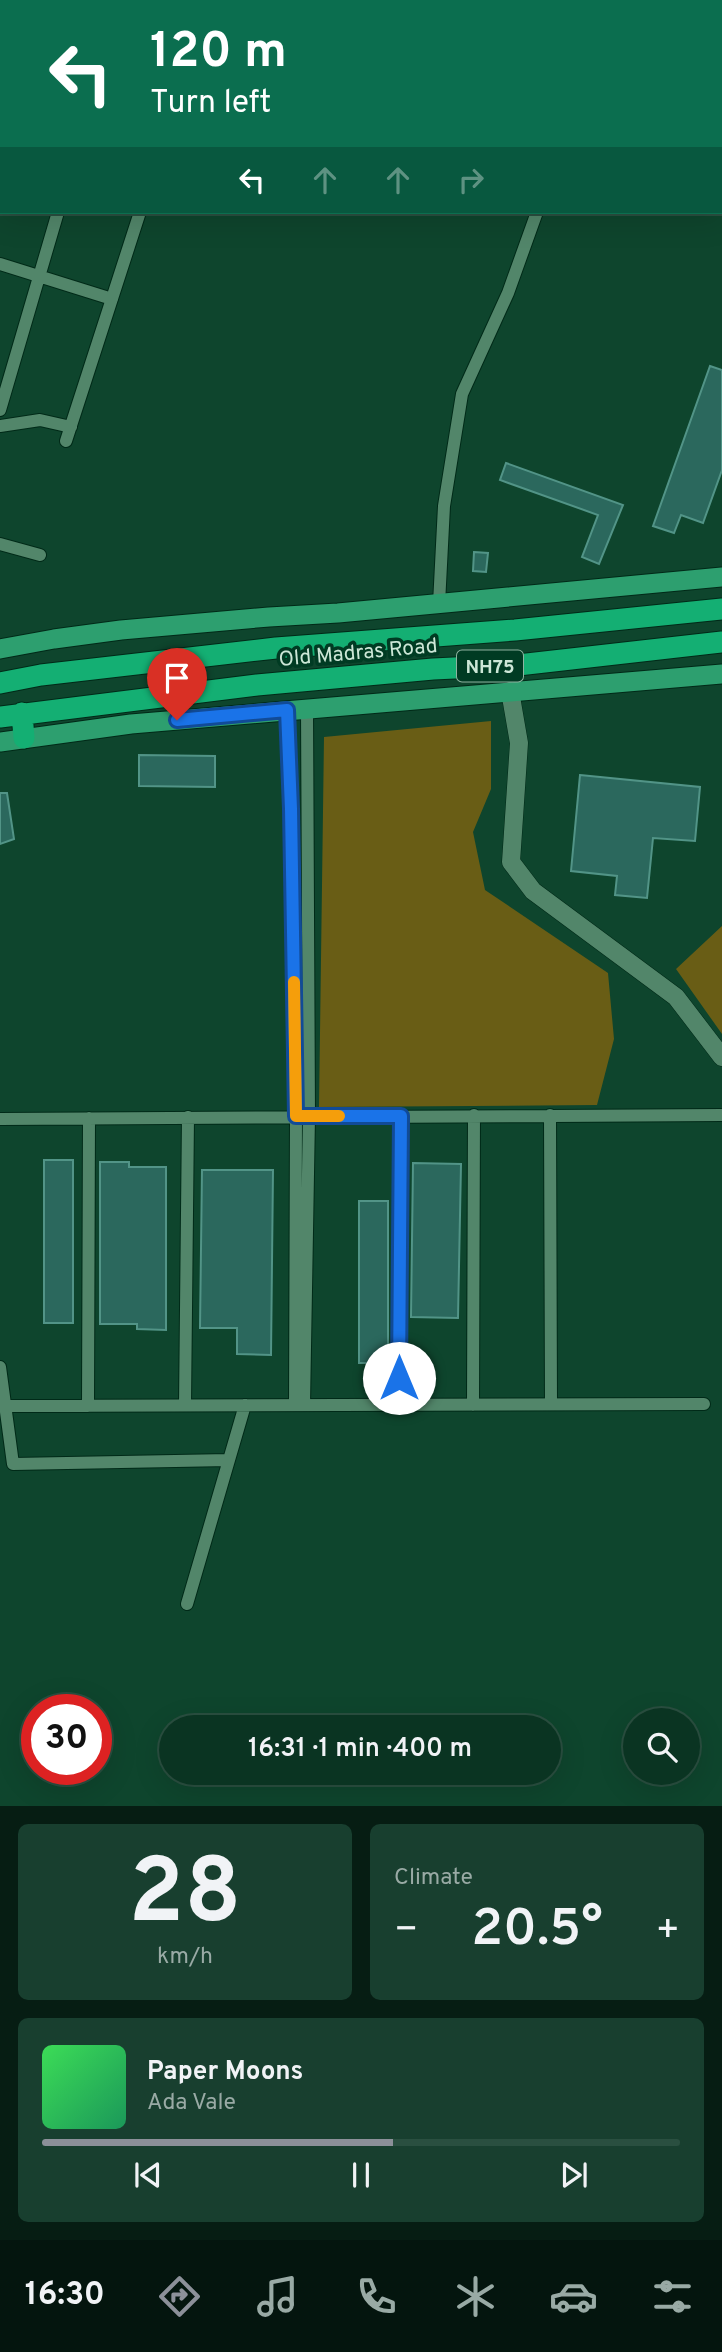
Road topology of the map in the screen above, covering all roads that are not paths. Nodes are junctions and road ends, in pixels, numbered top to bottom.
1 (57, 214) edge
2 (139, 214) edge
3 (536, 214) edge
4 (0, 264) edge
5 (39, 276) junction
6 (112, 299) junction
7 (0, 410) edge
8 (0, 426) edge
9 (71, 428) junction
10 (66, 441) dead end
11 (0, 544) edge
12 (40, 555) dead end
13 (722, 577) edge
14 (439, 604) junction
15 (722, 609) edge
16 (722, 642) edge
17 (0, 649) edge
18 (722, 674) edge
19 (0, 683) edge
20 (510, 691) junction
21 (297, 709) junction
22 (22, 713) junction
23 (0, 717) edge
24 (24, 738) junction
25 (0, 742) edge
26 (722, 1057) edge
27 (474, 1115) junction
28 (550, 1115) junction
29 (722, 1115) edge
30 (302, 1116) junction
31 (401, 1116) junction
32 (188, 1117) junction
33 (89, 1118) junction
34 (0, 1119) edge
35 (0, 1367) edge
36 (551, 1404) junction
37 (704, 1404) dead end
38 (186, 1405) junction
39 (245, 1405) junction
40 (300, 1405) junction
41 (399, 1405) junction
42 (473, 1405) junction
43 (5, 1406) junction
44 (88, 1406) junction
45 (229, 1460) junction
46 (187, 1604) dead end

1 - 5 street
2 - 6 street
3 - 14 street
4 - 5 street
5 - 6 street
5 - 7 street
6 - 9 street
8 - 9 street
9 - 10 street
11 - 12 street
13 - 14 main road
14 - 17 main road
15 - 19 highway, Old Madras Road / NH75
16 - 22 highway, Old Madras Road / NH75
18 - 20 main road
20 - 21 main road
20 - 26 main road
21 - 24 main road
21 - 30 street
21 - 30 street
22 - 23 highway, Old Madras Road / NH75
22 - 24 highway
24 - 25 main road
27 - 28 street
27 - 31 street
27 - 42 street
28 - 29 street
28 - 36 street
30 - 31 street
30 - 32 street
30 - 40 street
31 - 41 street
32 - 33 street
32 - 38 street
33 - 34 street
33 - 44 street
35 - 43 street
36 - 37 street
36 - 42 street
38 - 39 street
38 - 44 street
39 - 40 street
39 - 45 street
40 - 41 street
41 - 42 street
43 - 44 street
43 - 45 street
45 - 46 street

